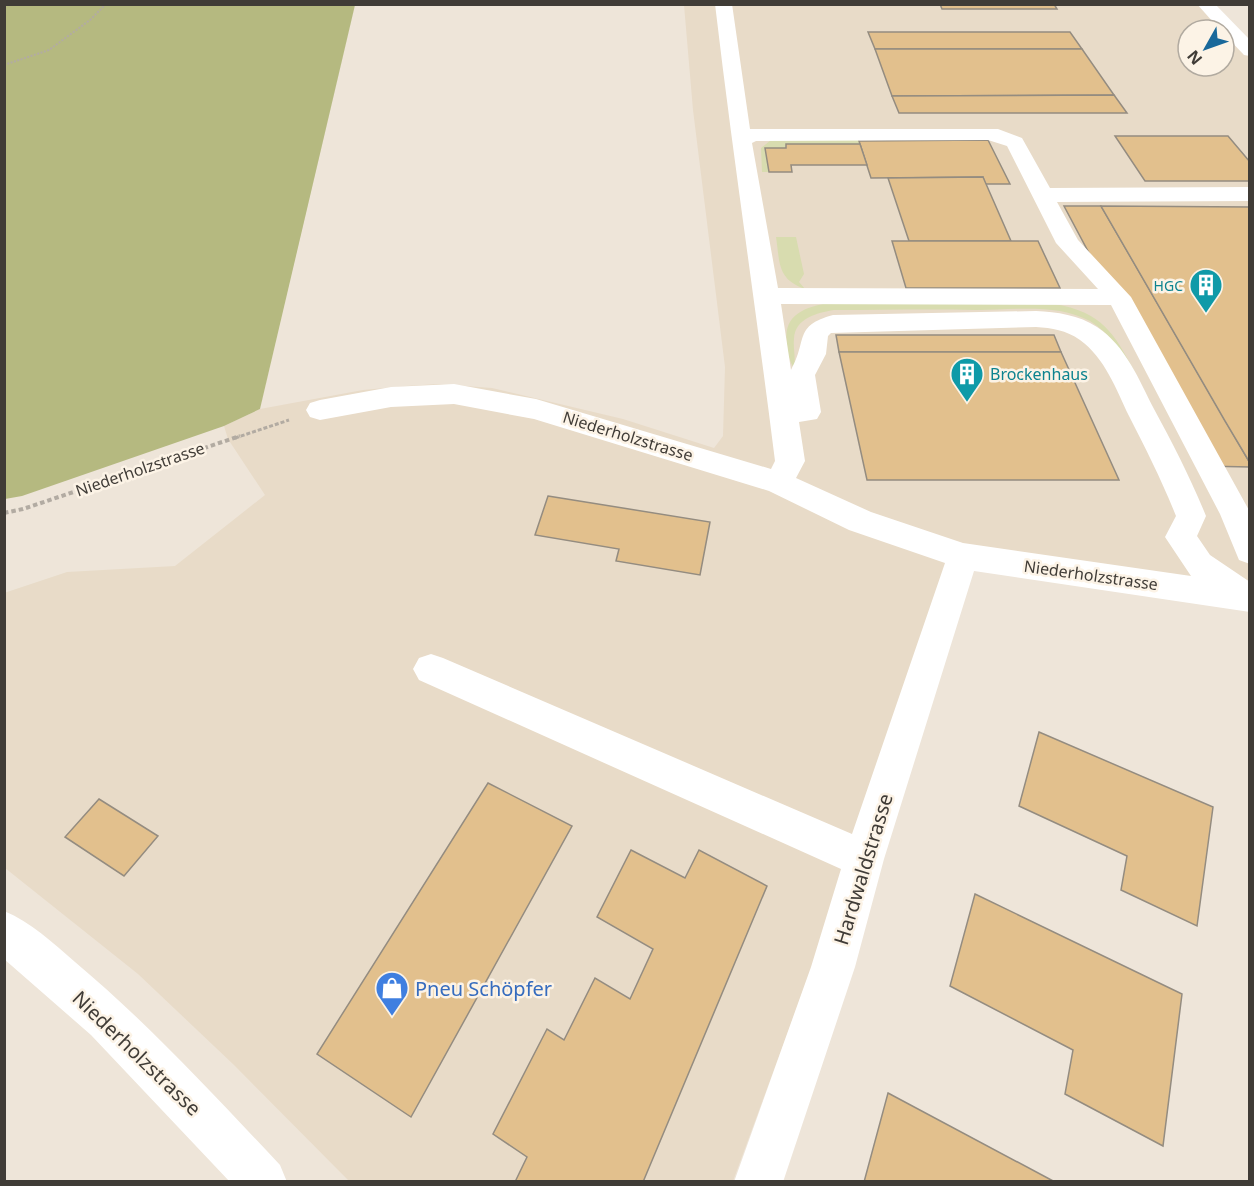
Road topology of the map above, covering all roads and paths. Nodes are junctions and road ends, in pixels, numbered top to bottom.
1 (106, 4) edge
2 (723, 4) edge
3 (1205, 4) edge
4 (1250, 51) edge
5 (4, 65) edge
6 (741, 141) junction
7 (1250, 194) edge
8 (1044, 195) junction
9 (767, 296) junction
10 (1119, 297) junction
11 (320, 410) joint
12 (783, 412) junction
13 (779, 483) junction
14 (4, 513) edge
15 (1242, 514) edge
16 (1250, 551) edge
17 (963, 556) junction
18 (1247, 598) edge
19 (431, 669) dead end
20 (864, 859) junction
21 (4, 932) edge
22 (263, 1182) edge
23 (758, 1182) edge

1 - 5 path
2 - 6 street
3 - 4 street
6 - 8 street
6 - 9 street
7 - 8 street
8 - 10 street
9 - 10 street
9 - 12 street
10 - 15 street
11 - 13 street, Niederholzstrasse
11 - 14 path, Niederholzstrasse
12 - 13 street
12 - 18 street
13 - 17 street, Niederholzstrasse
15 - 16 street
17 - 18 street, Niederholzstrasse
17 - 20 street, Hardwaldstrasse
19 - 20 street
20 - 23 street, Hardwaldstrasse
21 - 22 street, Niederholzstrasse

